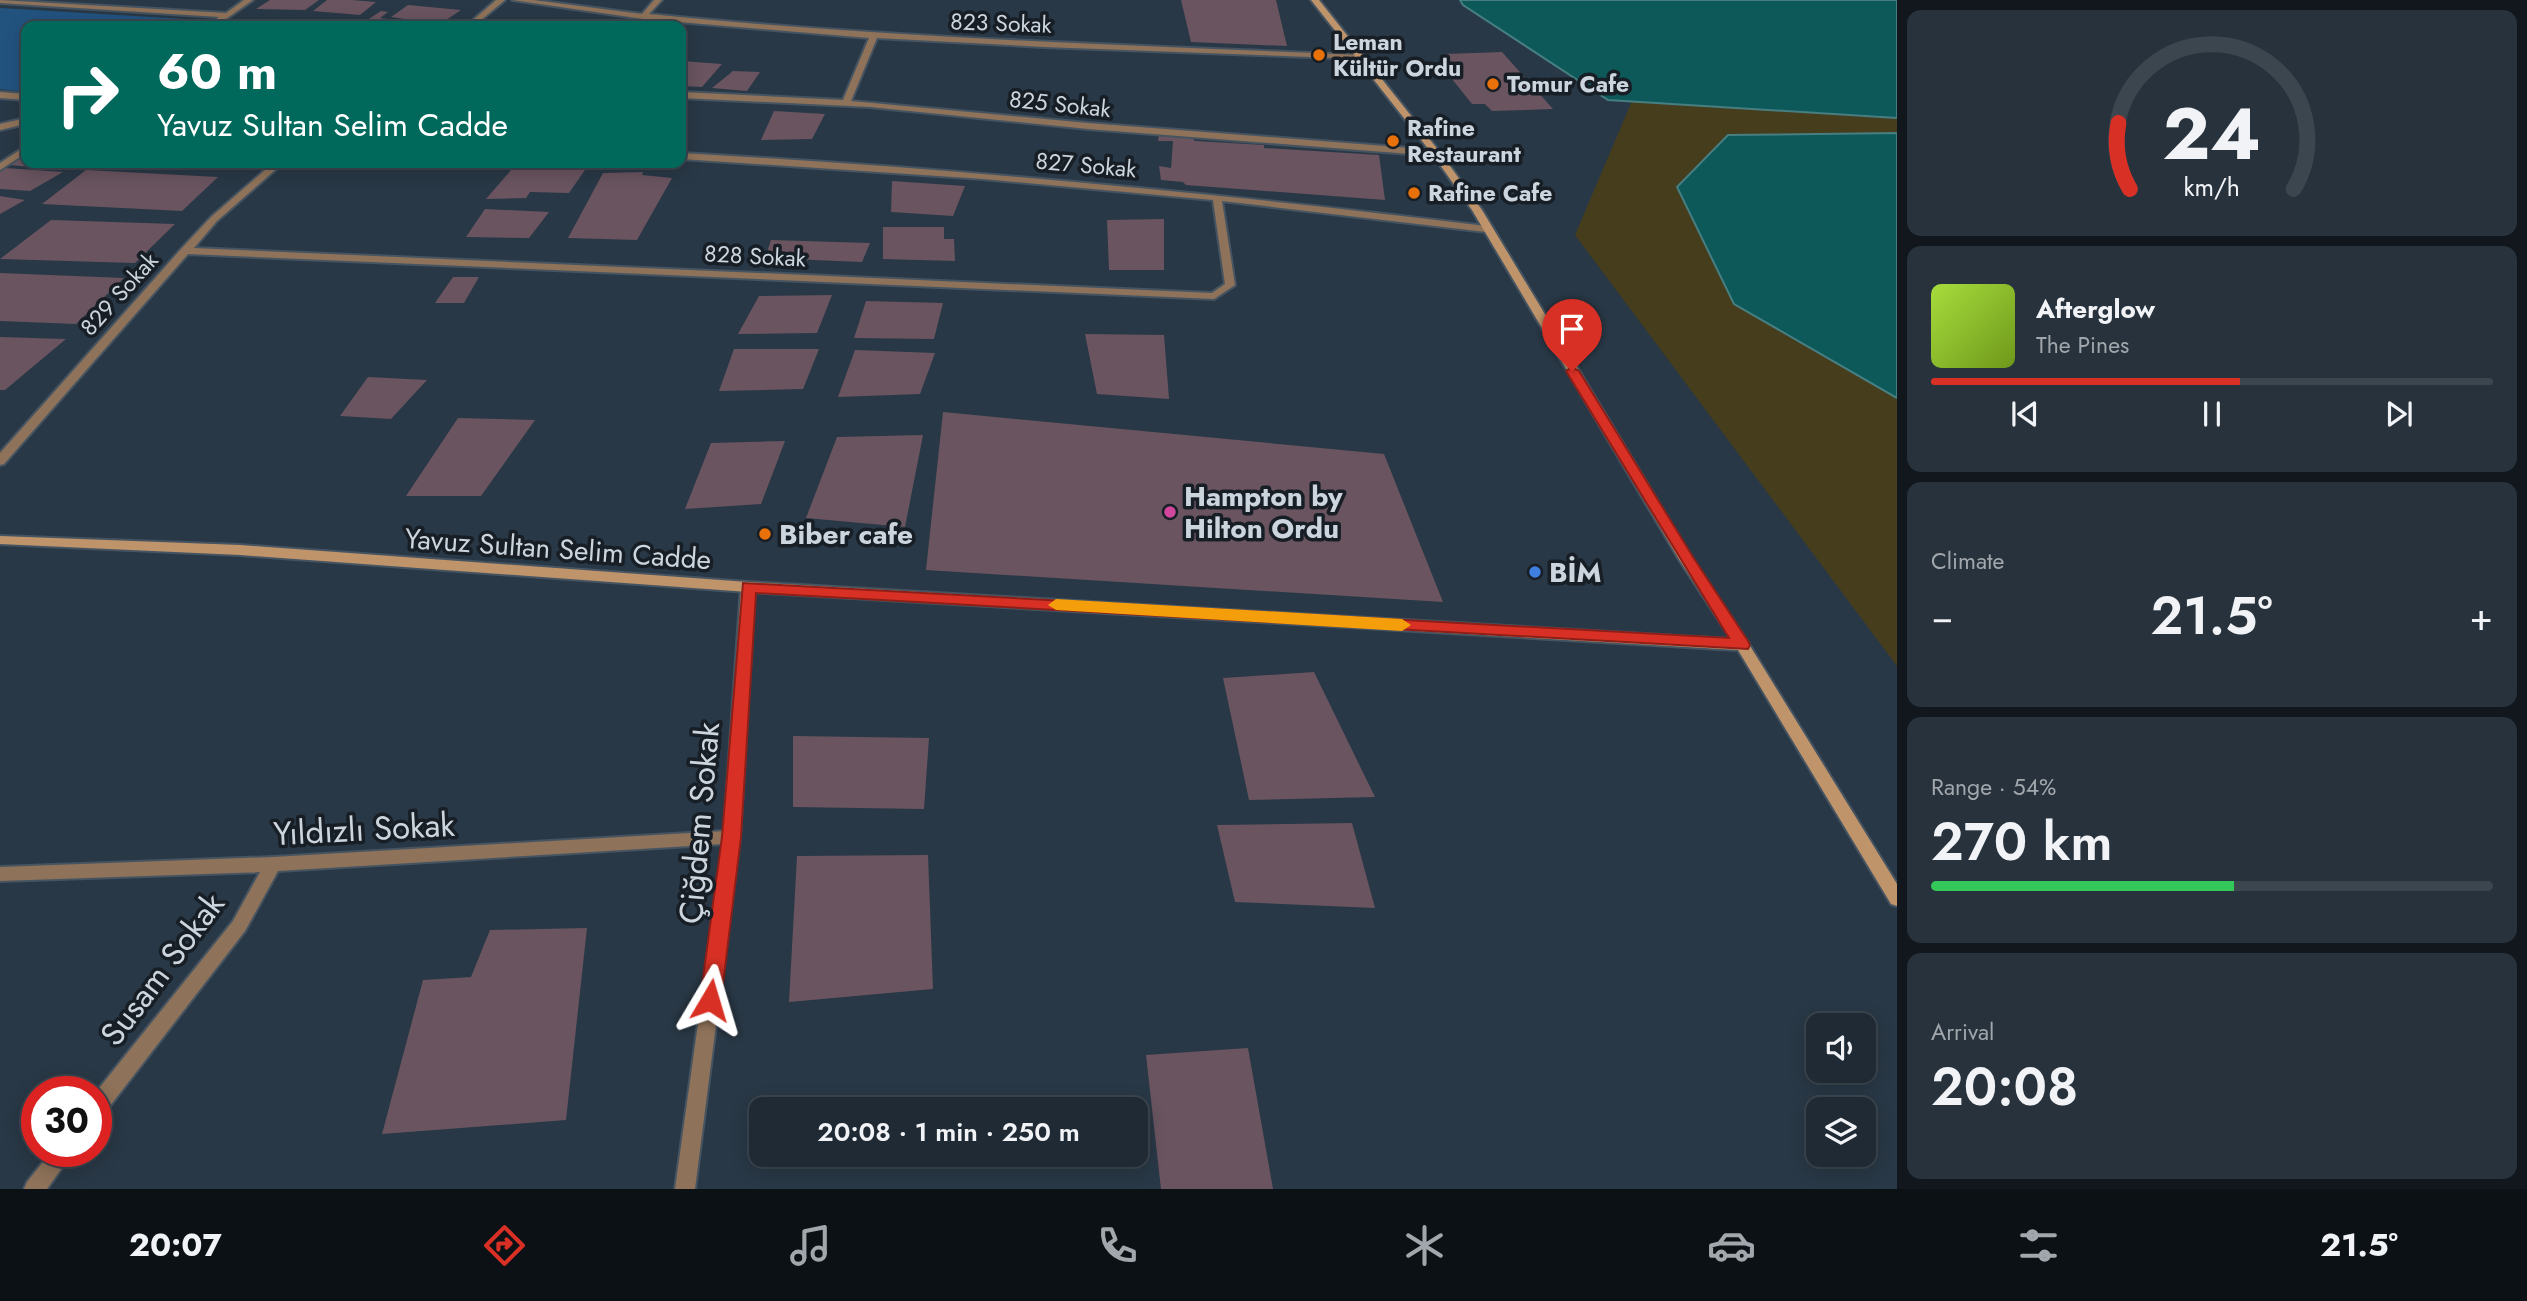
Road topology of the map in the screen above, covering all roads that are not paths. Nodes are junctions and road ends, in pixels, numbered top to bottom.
1 (249, 0) edge
2 (501, 0) edge
3 (516, 0) edge
4 (658, 0) edge
5 (1315, 0) edge
6 (0, 1) edge
7 (228, 15) junction
8 (643, 17) junction
9 (219, 21) edge
10 (476, 21) edge
11 (685, 21) edge
12 (686, 21) edge
13 (874, 36) junction
14 (1361, 57) junction
15 (0, 94) edge
16 (686, 95) edge
17 (21, 96) edge
18 (846, 103) junction
19 (21, 122) edge
20 (0, 127) edge
21 (21, 152) edge
22 (1436, 153) junction
23 (686, 156) edge
24 (0, 167) edge
25 (272, 168) edge
26 (1217, 197) junction
27 (1486, 229) junction
28 (186, 251) junction
29 (0, 461) edge
30 (0, 540) edge
31 (748, 587) junction
32 (1742, 645) junction
33 (732, 837) junction
34 (273, 864) junction
35 (0, 874) edge
36 (1897, 899) edge
37 (112, 1088) edge
38 (51, 1167) edge
39 (34, 1189) edge
40 (685, 1189) edge

1 - 7 street
2 - 10 street
3 - 8 street, 823 Sokak
4 - 8 street
5 - 14 main road
6 - 7 street
7 - 9 street
8 - 11 street, 823 Sokak
12 - 13 street, 823 Sokak
13 - 14 street, 823 Sokak
13 - 18 street
14 - 22 main road
15 - 17 street
16 - 18 street, 825 Sokak
18 - 22 street, 825 Sokak
19 - 20 street
21 - 24 street
22 - 27 main road
23 - 26 street, 827 Sokak
25 - 28 street, 829 Sokak
26 - 27 street, 827 Sokak
26 - 28 street, 828 Sokak
27 - 32 main road
28 - 29 street, 829 Sokak
30 - 31 main road, Yavuz Sultan Selim Cadde
31 - 32 main road, Yavuz Sultan Selim Cadde
31 - 33 street, Çiğdem Sokak
32 - 36 main road
33 - 34 street, Yıldızlı Sokak
33 - 40 street, Çiğdem Sokak
34 - 35 street, Yıldızlı Sokak
34 - 37 street, Susam Sokak
38 - 39 street

